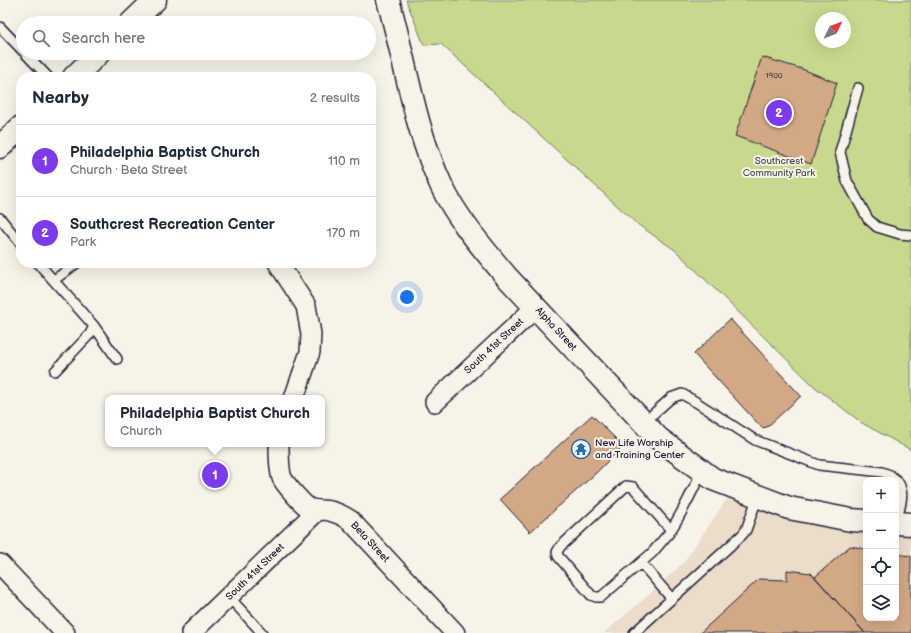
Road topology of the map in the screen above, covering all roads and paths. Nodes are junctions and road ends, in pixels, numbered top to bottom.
1 (155, 0) edge
2 (388, 0) edge
3 (138, 16) edge
4 (0, 27) edge
5 (16, 44) edge
6 (32, 60) edge
7 (92, 60) edge
8 (43, 72) edge
9 (79, 72) edge
10 (858, 88) dead end
11 (16, 132) edge
12 (0, 147) edge
13 (0, 218) edge
14 (911, 235) edge
15 (16, 238) edge
16 (43, 268) edge
17 (70, 268) edge
18 (281, 268) edge
19 (54, 280) junction
20 (536, 307) junction
21 (94, 326) junction
22 (117, 359) dead end
23 (55, 371) dead end
24 (295, 395) edge
25 (435, 402) dead end
26 (643, 423) junction
27 (279, 447) edge
28 (702, 471) junction
29 (892, 477) edge
30 (899, 484) edge
31 (758, 496) junction
32 (318, 510) junction
33 (899, 510) edge
34 (863, 521) edge
35 (899, 523) edge
36 (911, 524) edge
37 (671, 530) junction
38 (641, 562) junction
39 (0, 564) edge
40 (229, 597) junction
41 (672, 599) junction
42 (65, 633) edge
43 (191, 633) edge
44 (262, 633) edge
45 (455, 633) edge
46 (634, 633) edge

1 - 3 street
2 - 20 street, Alpha Street
4 - 5 lane
6 - 8 lane
7 - 9 street
10 - 14 lane
11 - 12 street
13 - 15 lane
16 - 19 lane
17 - 19 lane
18 - 24 street
19 - 21 lane
20 - 25 street, South 41st Street
20 - 26 street, Alpha Street
21 - 22 lane
21 - 23 lane
26 - 28 street, Alpha Street
26 - 29 lane
27 - 32 street, Beta Street
28 - 31 street, Alpha Street
28 - 37 lane
30 - 33 lane
31 - 34 street, Alpha Street
31 - 41 lane
32 - 40 street, South 41st Street
32 - 45 street, Beta Street
35 - 36 street
37 - 38 lane
37 - 38 lane
38 - 41 lane
39 - 42 street
40 - 43 street, South 41st Street
40 - 44 lane
41 - 46 lane

